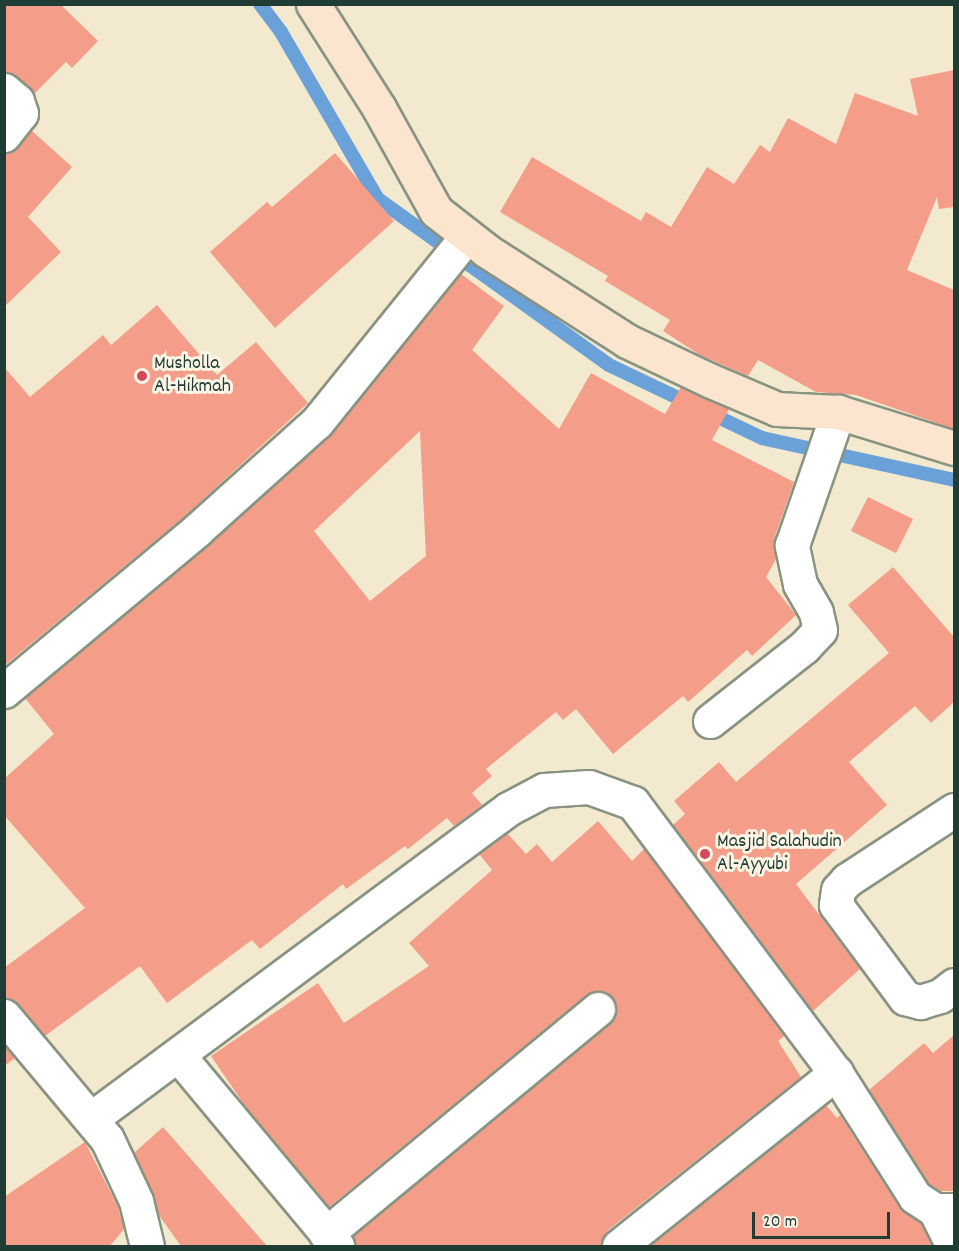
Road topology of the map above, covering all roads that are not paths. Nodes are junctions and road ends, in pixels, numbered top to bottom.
1 (313, 4) edge
2 (4, 90) edge
3 (4, 135) edge
4 (464, 240) junction
5 (834, 424) junction
6 (954, 448) edge
7 (4, 691) edge
8 (710, 721) dead end
9 (954, 810) edge
10 (954, 985) edge
11 (598, 1009) dead end
12 (4, 1016) edge
13 (178, 1055) junction
14 (836, 1073) junction
15 (92, 1118) junction
16 (945, 1210) edge
17 (332, 1240) edge
18 (147, 1246) edge
19 (619, 1246) edge
20 (953, 1246) edge

1 - 4 main road
2 - 3 street
4 - 5 main road
4 - 7 street
5 - 6 main road
5 - 8 street
9 - 10 street
11 - 17 street
12 - 15 street
13 - 14 street
13 - 15 street
13 - 17 street
14 - 16 street
14 - 19 street
15 - 18 street
16 - 20 street

